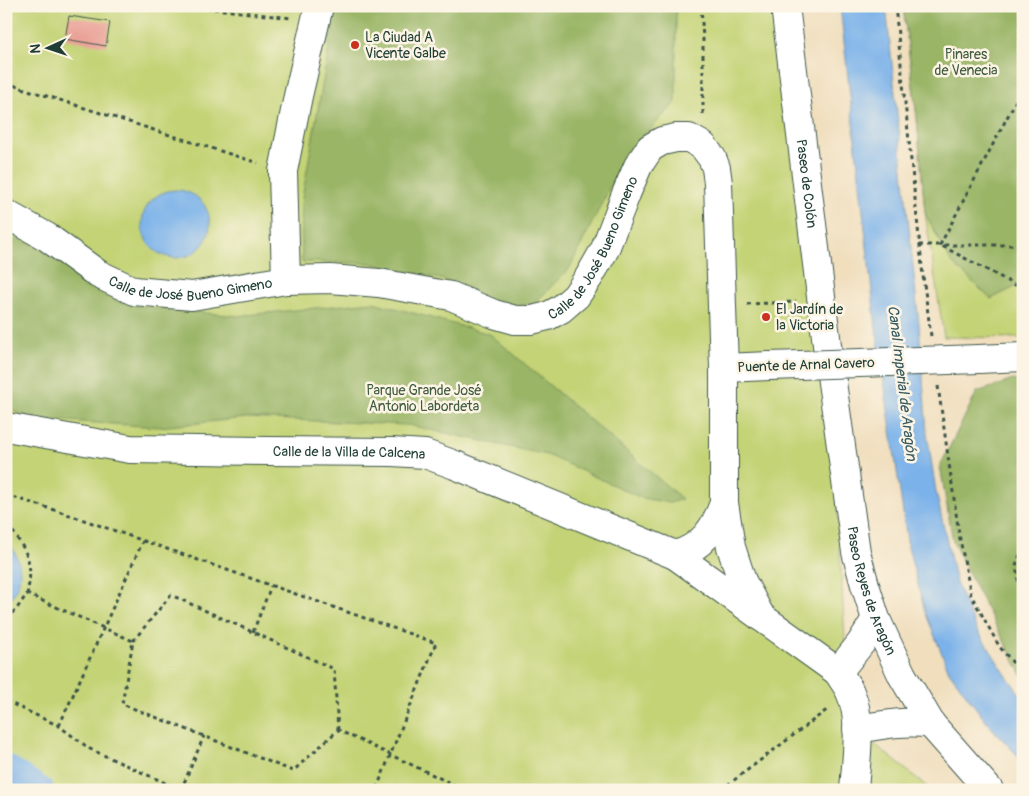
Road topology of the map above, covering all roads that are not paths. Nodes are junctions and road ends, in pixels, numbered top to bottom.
1 (784, 6) edge
2 (318, 13) edge
3 (6, 214) edge
4 (286, 280) junction
5 (1023, 357) edge
6 (829, 361) joint
7 (724, 368) junction
8 (6, 427) edge
9 (724, 503) junction
10 (675, 555) junction
11 (761, 617) junction
12 (876, 619) junction
13 (844, 682) junction
14 (931, 724) junction
15 (857, 729) junction
16 (854, 790) edge
17 (989, 790) edge

1 - 6 street, Paseo de Colón
2 - 4 street
3 - 4 street, Calle de José Bueno Gimeno
4 - 7 street, Calle de José Bueno Gimeno
5 - 7 street, Puente de Arnal Cavero, bridge
6 - 12 street, Paseo Reyes de Aragón
7 - 9 street
8 - 10 street, Calle de la Villa de Calcena
9 - 10 street
9 - 11 street
10 - 11 street, Calle de la Villa de Calcena
11 - 13 street, Calle de la Villa de Calcena
12 - 13 street
12 - 14 street, Paseo Reyes de Aragón
13 - 15 street
14 - 15 street
14 - 17 street, Paseo Reyes de Aragón
15 - 16 street

